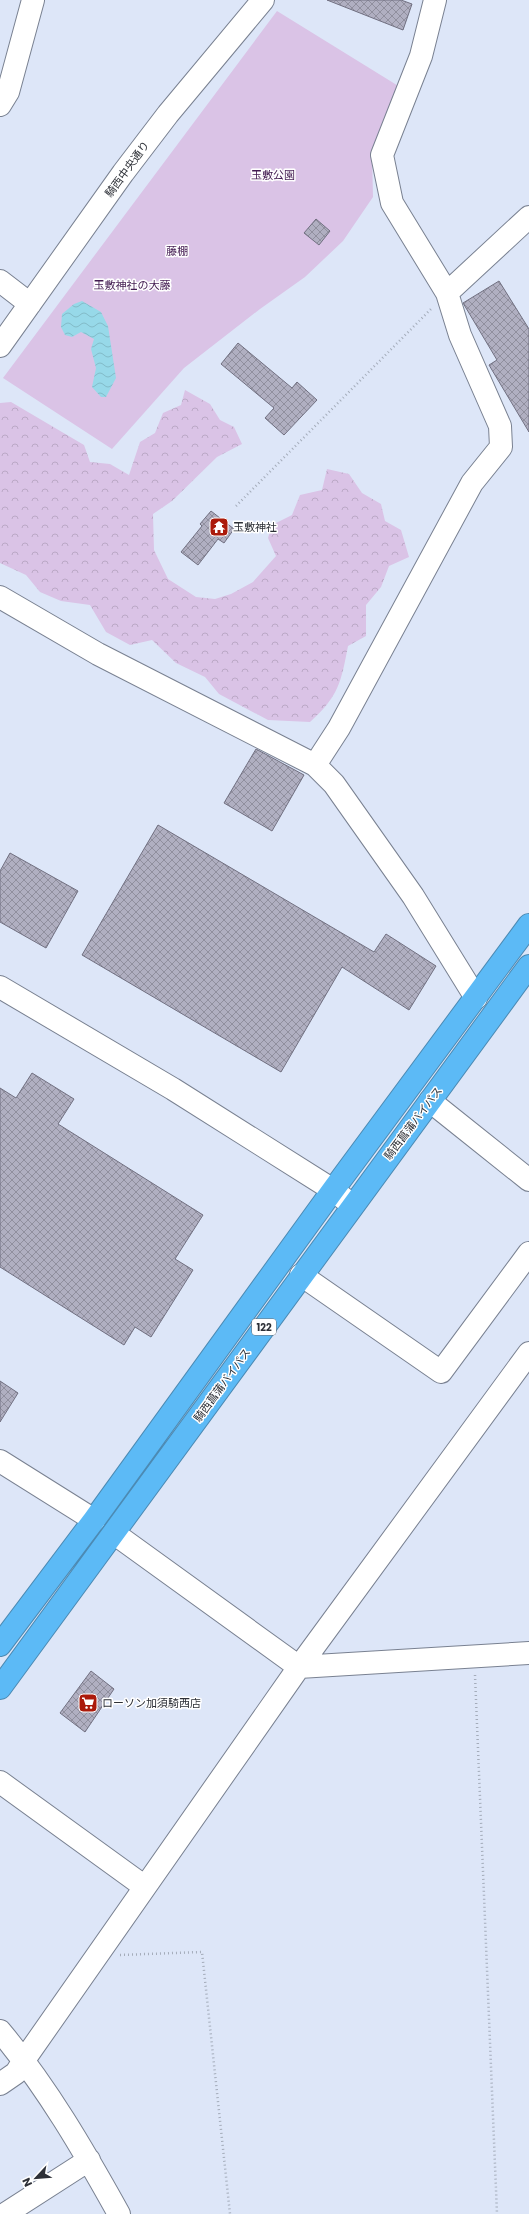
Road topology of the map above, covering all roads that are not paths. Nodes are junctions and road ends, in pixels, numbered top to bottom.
1 (33, 0) edge
2 (263, 0) edge
3 (435, 0) edge
4 (0, 105) edge
5 (529, 217) edge
6 (0, 281) edge
7 (447, 293) junction
8 (30, 304) junction
9 (0, 346) edge
10 (0, 597) edge
11 (315, 766) junction
12 (529, 926) edge
13 (529, 966) edge
14 (0, 987) edge
15 (476, 998) junction
16 (437, 1106) junction
17 (529, 1180) edge
18 (333, 1190) junction
19 (352, 1205) junction
20 (529, 1253) edge
21 (301, 1275) junction
22 (529, 1353) edge
23 (0, 1460) edge
24 (94, 1520) junction
25 (115, 1534) junction
26 (0, 1645) edge
27 (529, 1653) edge
28 (299, 1667) junction
29 (0, 1688) edge
30 (0, 1782) edge
31 (145, 1887) junction
32 (0, 2031) edge
33 (24, 2060) junction
34 (0, 2084) edge
35 (89, 2160) junction
36 (5, 2214) edge
37 (119, 2214) edge

1 - 4 street
2 - 8 street, 騎西中央通り
3 - 7 street
5 - 7 street
6 - 8 street
7 - 11 street
8 - 9 street, 騎西中央通り
10 - 11 street
11 - 15 street
12 - 15 highway, 122
13 - 16 highway, 騎西菖蒲バイパス / 122
14 - 18 street
15 - 18 highway, 122
16 - 17 street
16 - 19 highway, 騎西菖蒲バイパス / 122
18 - 19 street
18 - 24 highway, 122
19 - 21 highway, 騎西菖蒲バイパス / 122
20 - 21 street
21 - 25 highway, 騎西菖蒲バイパス / 122
22 - 28 street
23 - 24 street
24 - 26 highway, 122
25 - 28 street
25 - 29 highway, 騎西菖蒲バイパス / 122
27 - 28 street
28 - 31 street
30 - 31 street
31 - 33 street
32 - 33 street
33 - 34 street
33 - 35 street
35 - 36 street
35 - 37 street

